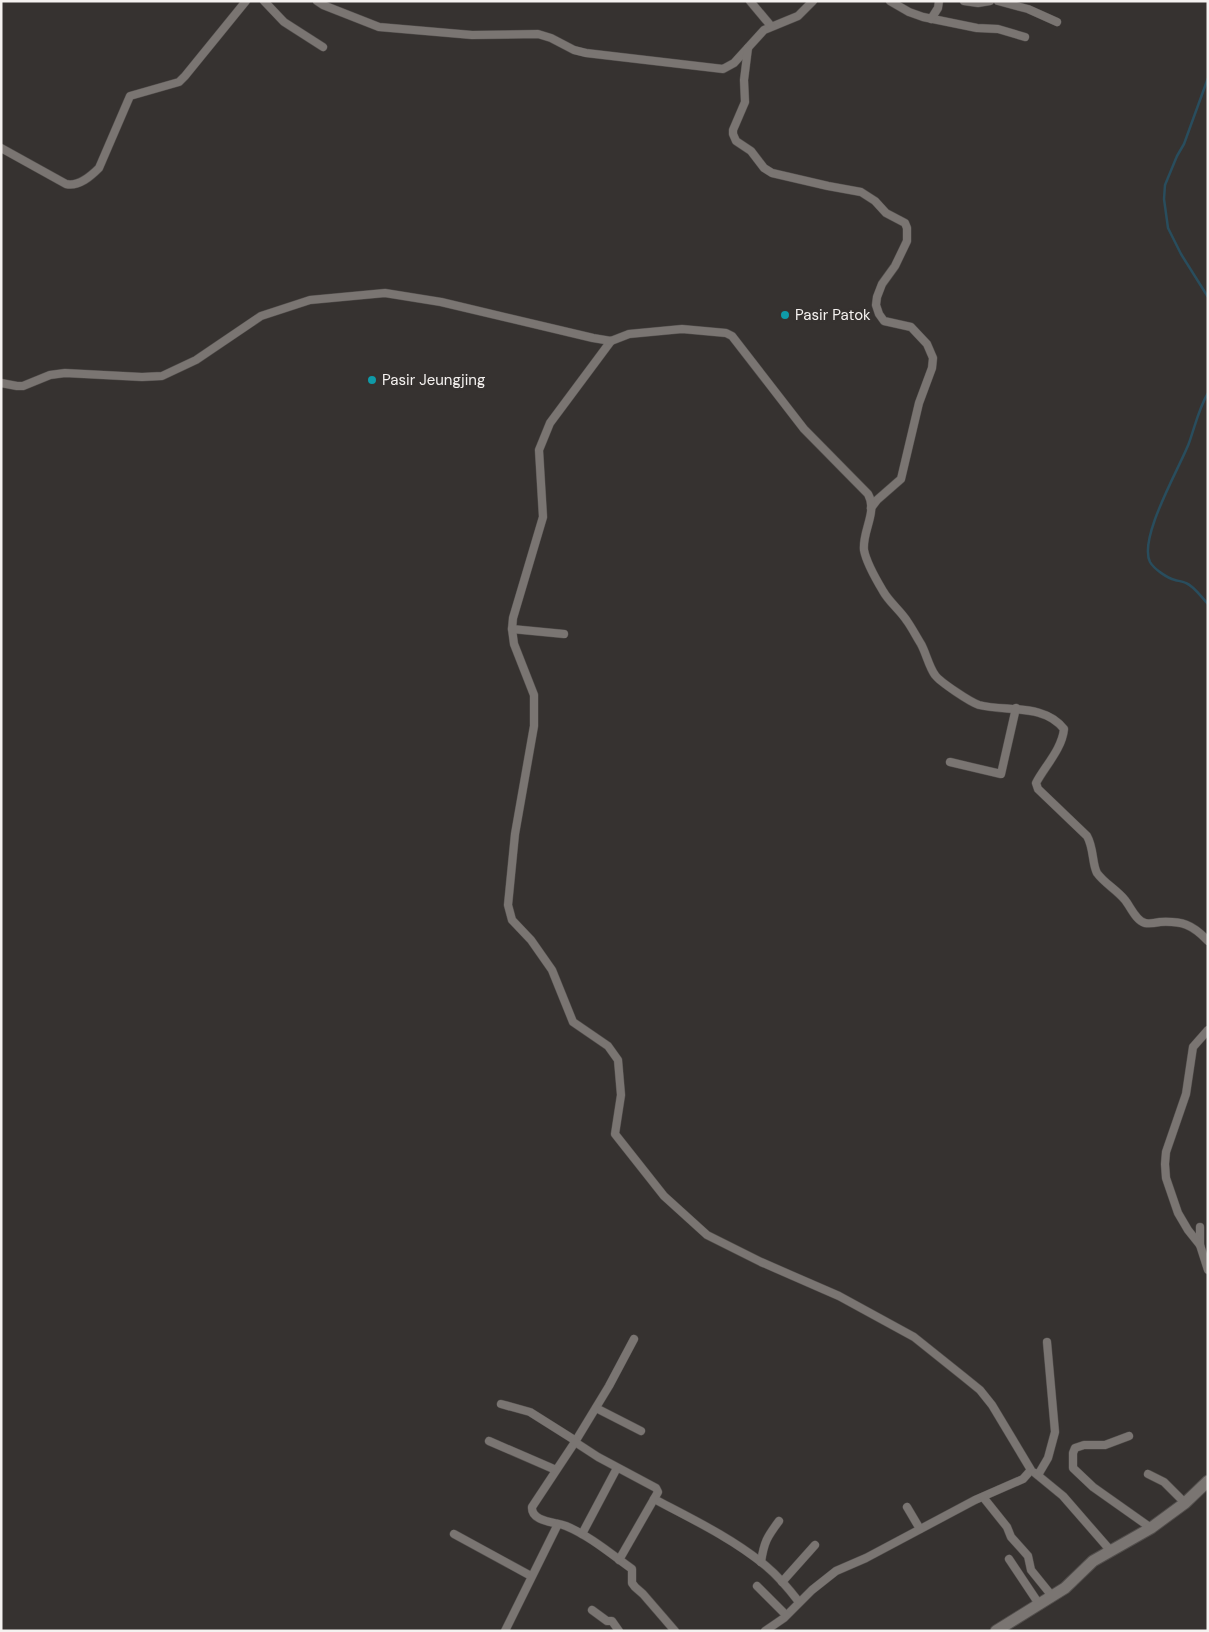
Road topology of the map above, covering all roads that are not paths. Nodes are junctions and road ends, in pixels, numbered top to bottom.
1 (246, 1) edge
2 (264, 1) edge
3 (317, 1) edge
4 (750, 1) edge
5 (813, 1) edge
6 (890, 1) edge
7 (939, 1) edge
8 (964, 1) edge
9 (990, 1) edge
10 (998, 1) edge
11 (931, 19) junction
12 (1058, 22) dead end
13 (771, 26) junction
14 (1025, 37) dead end
15 (323, 47) dead end
16 (748, 48) junction
17 (1, 149) edge
18 (611, 340) junction
19 (1, 383) edge
20 (871, 508) junction
21 (512, 630) junction
22 (564, 634) dead end
23 (1016, 708) junction
24 (950, 762) dead end
25 (1208, 941) edge
26 (1208, 1030) edge
27 (1200, 1227) dead end
28 (1200, 1245) junction
29 (1208, 1270) edge
30 (634, 1339) dead end
31 (1047, 1342) dead end
32 (501, 1404) dead end
33 (596, 1408) junction
34 (641, 1431) dead end
35 (1130, 1436) dead end
36 (489, 1441) dead end
37 (576, 1442) junction
38 (617, 1468) junction
39 (556, 1470) junction
40 (1034, 1472) junction
41 (1148, 1474) dead end
42 (1208, 1481) edge
43 (983, 1497) junction
44 (654, 1499) junction
45 (1186, 1503) junction
46 (907, 1507) dead end
47 (779, 1521) dead end
48 (558, 1524) junction
49 (1151, 1528) junction
50 (920, 1529) junction
51 (454, 1534) dead end
52 (582, 1534) junction
53 (815, 1545) dead end
54 (1110, 1550) junction
55 (1009, 1559) dead end
56 (619, 1560) junction
57 (761, 1562) junction
58 (531, 1576) junction
59 (782, 1582) junction
60 (757, 1586) dead end
61 (1052, 1596) junction
62 (800, 1602) junction
63 (1039, 1604) junction
64 (592, 1610) dead end
65 (786, 1615) junction
66 (505, 1631) edge
67 (619, 1631) edge
68 (675, 1631) edge
69 (765, 1631) edge
70 (996, 1631) edge

1 - 17 street
2 - 15 street
3 - 16 street
4 - 13 street
5 - 13 street
6 - 11 street
7 - 11 street
8 - 9 street
10 - 12 street
11 - 14 street
13 - 16 street
16 - 20 street
18 - 19 street
18 - 20 street
18 - 21 street
20 - 23 street
21 - 22 street
21 - 40 street
23 - 24 street
23 - 25 street
26 - 28 street
27 - 28 street
28 - 29 street
30 - 33 street
31 - 40 street
32 - 37 street
33 - 34 street
33 - 37 street
35 - 49 street
36 - 39 street
37 - 38 street
37 - 39 street
38 - 44 street
38 - 52 street
39 - 48 street
40 - 43 street
40 - 54 street
41 - 45 street
42 - 45 street
43 - 50 street
43 - 61 street
44 - 56 street
44 - 57 street
45 - 49 street
46 - 50 street
47 - 57 street
48 - 52 street
48 - 58 street
49 - 54 street
50 - 62 street
51 - 58 street
52 - 56 street
53 - 59 street
54 - 61 street
55 - 63 street
56 - 68 street
57 - 59 street
58 - 66 street
59 - 62 street
60 - 65 street
61 - 63 street
62 - 65 street
63 - 70 street
64 - 67 street
65 - 69 street

